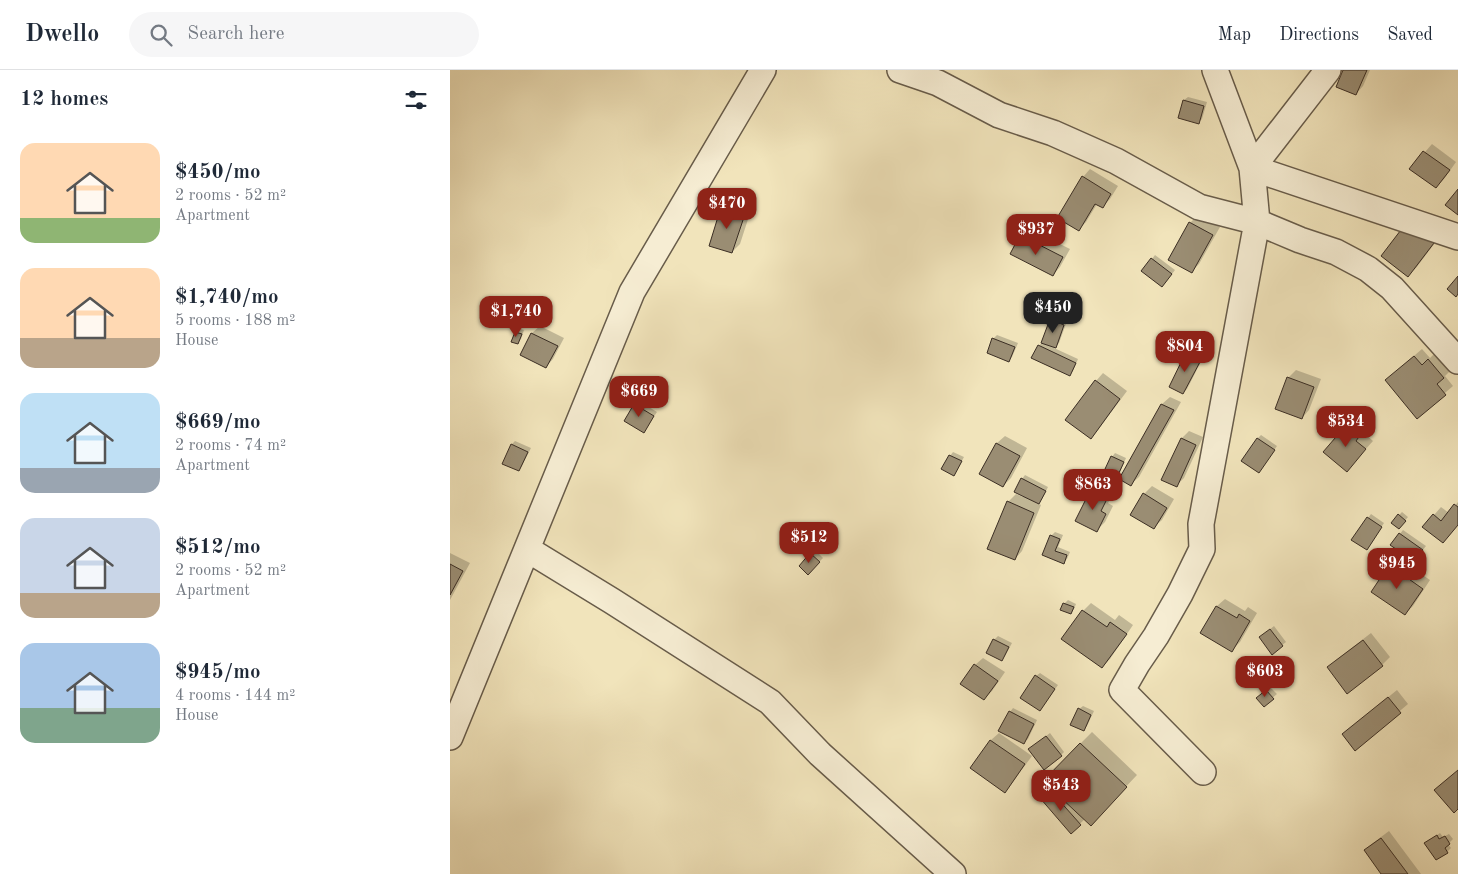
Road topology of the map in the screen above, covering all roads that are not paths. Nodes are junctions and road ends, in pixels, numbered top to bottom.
1 (763, 70) edge
2 (900, 70) edge
3 (1215, 70) edge
4 (1328, 70) edge
5 (1252, 168) junction
6 (1256, 222) junction
7 (1458, 237) edge
8 (1458, 361) edge
9 (527, 549) junction
10 (450, 738) edge
11 (1203, 772) dead end
12 (954, 874) edge

1 - 9 street
2 - 6 street
3 - 5 street
4 - 5 street
5 - 6 street
5 - 7 street
6 - 8 street
6 - 11 street
9 - 10 street
9 - 12 street

